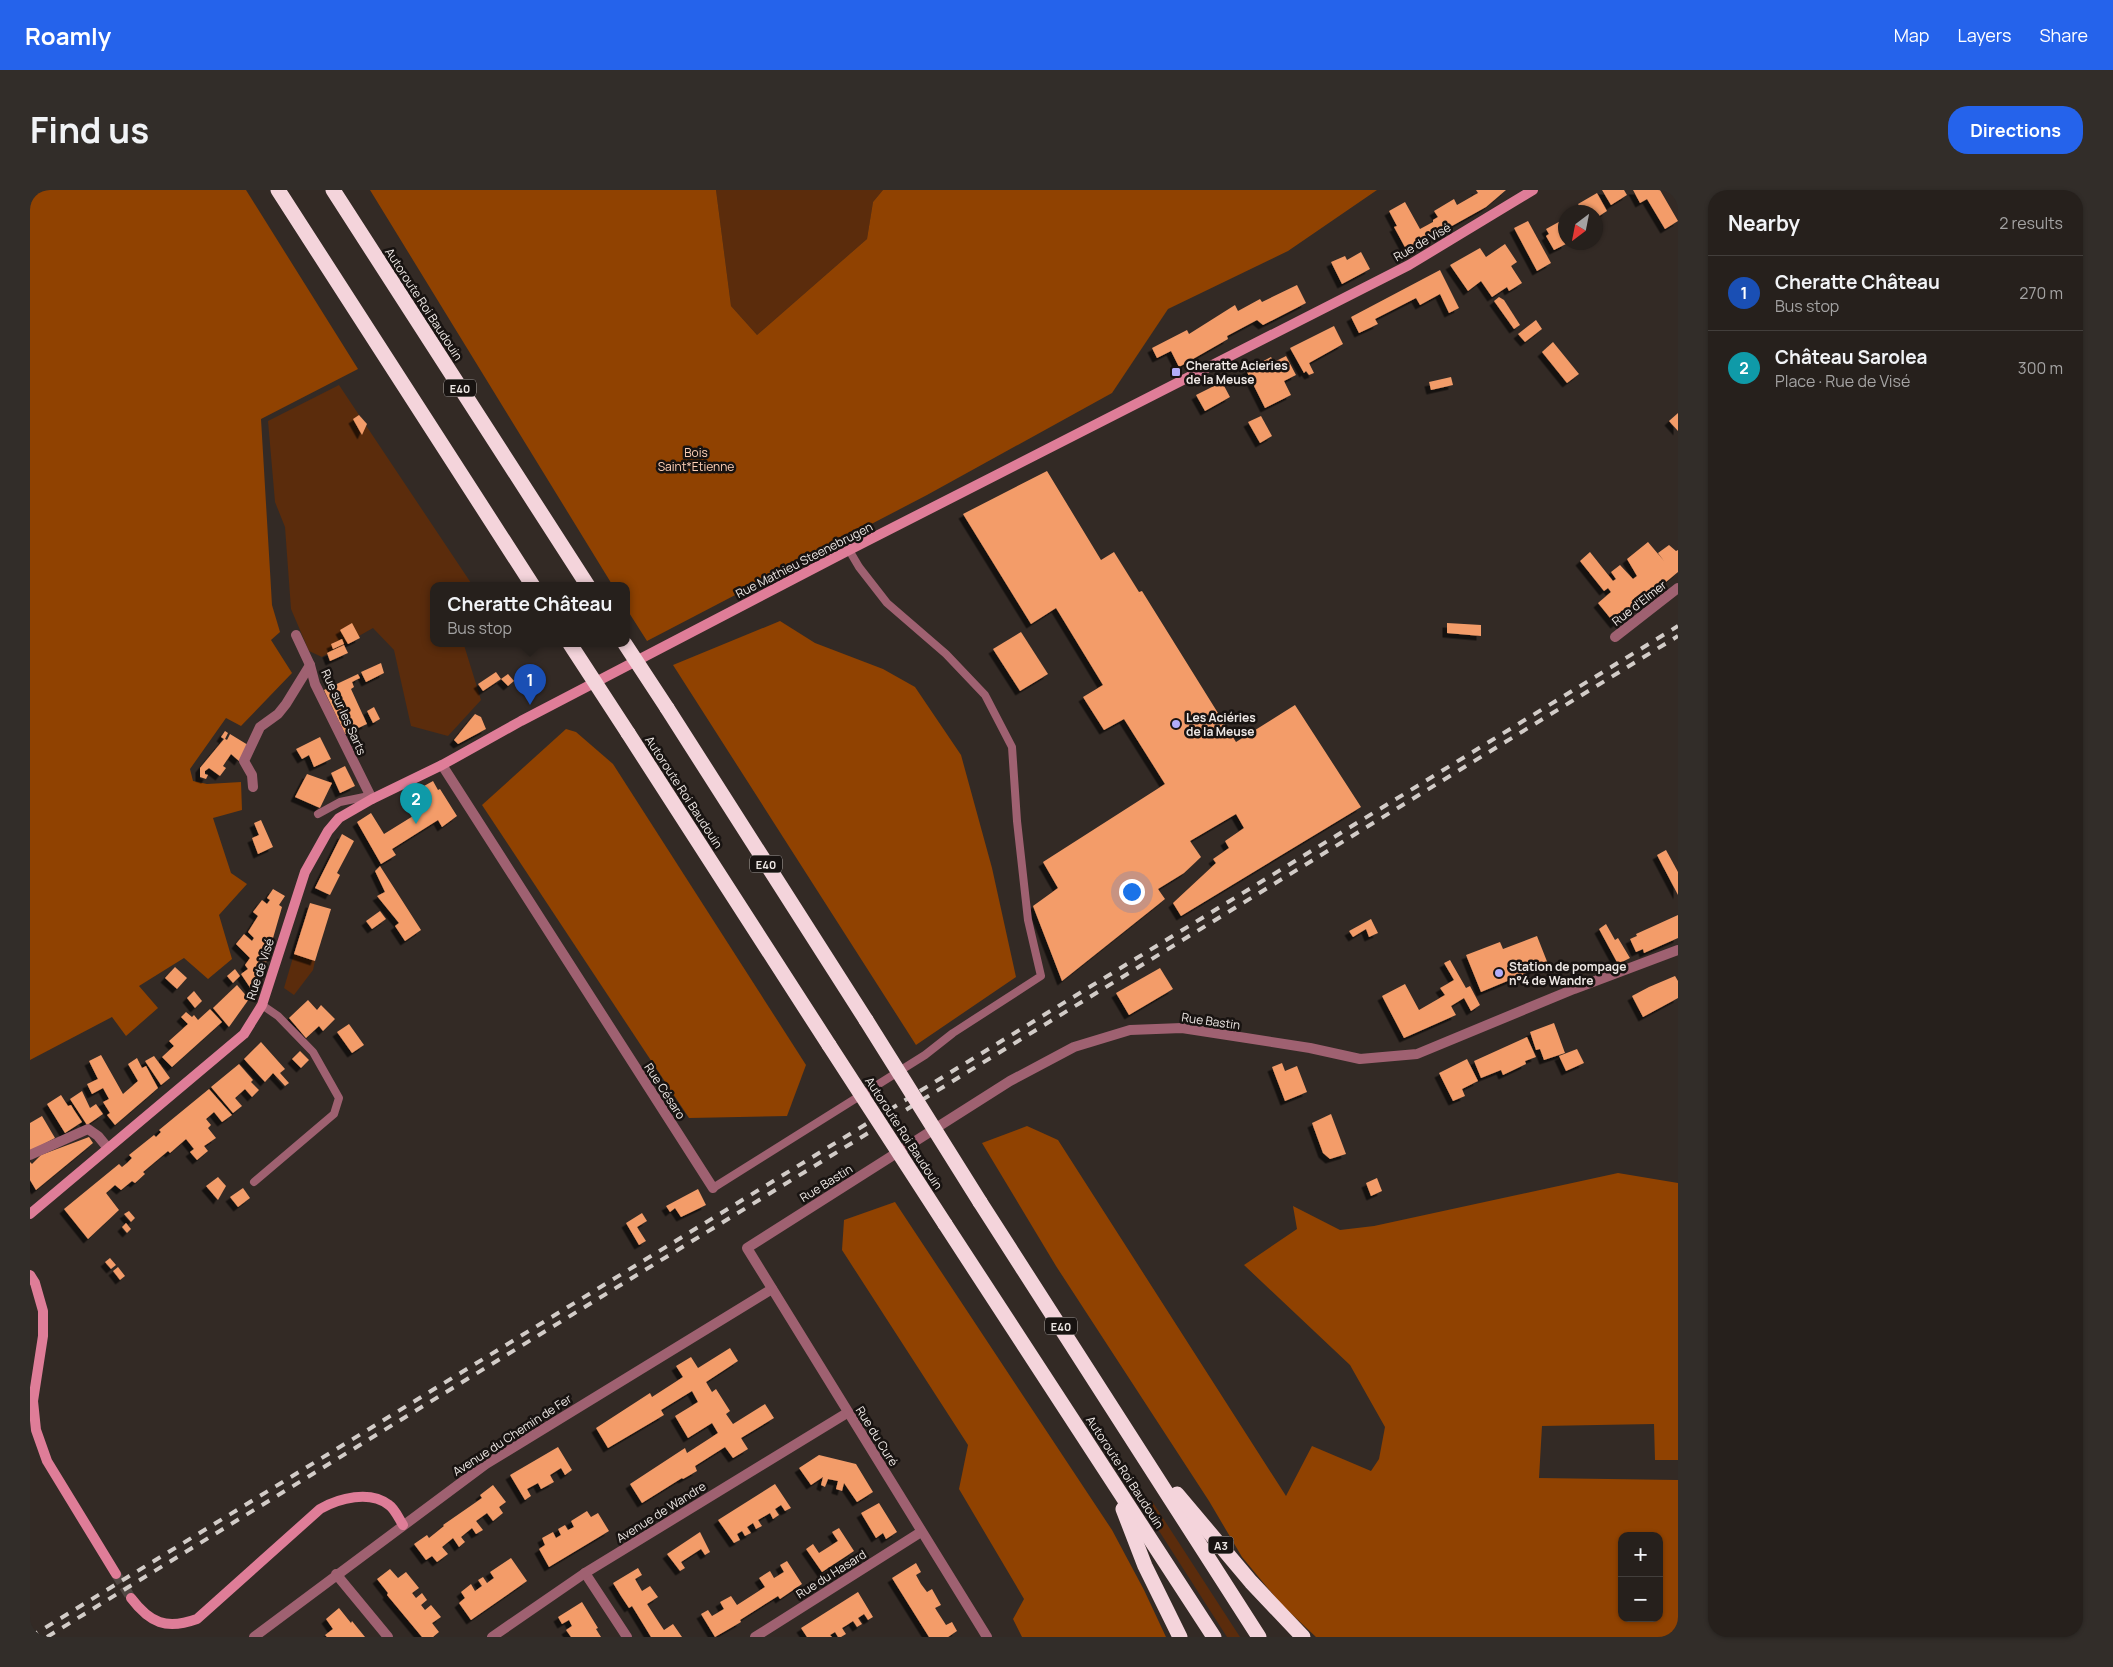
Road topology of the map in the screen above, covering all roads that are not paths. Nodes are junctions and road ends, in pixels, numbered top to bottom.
1 (278, 190) edge
2 (333, 190) edge
3 (1533, 190) edge
4 (1525, 193) edge
5 (1180, 383) joint
6 (849, 550) junction
7 (530, 582) edge
8 (585, 582) edge
9 (1678, 588) edge
10 (296, 634) dead end
11 (1615, 637) dead end
12 (572, 647) edge
13 (627, 647) edge
14 (310, 665) junction
15 (442, 766) junction
16 (253, 787) dead end
17 (371, 797) junction
18 (318, 814) dead end
19 (1678, 950) edge
20 (262, 1005) junction
21 (107, 1147) junction
22 (30, 1156) edge
23 (254, 1182) dead end
24 (712, 1188) joint
25 (30, 1214) edge
26 (747, 1248) joint
27 (30, 1275) edge
28 (772, 1289) junction
29 (847, 1413) junction
30 (1140, 1451) junction
31 (1112, 1480) junction
32 (403, 1525) junction
33 (921, 1532) junction
34 (585, 1573) junction
35 (116, 1574) tunnel mouth
36 (336, 1574) junction
37 (131, 1598) tunnel mouth
38 (254, 1637) edge
39 (388, 1637) edge
40 (492, 1637) edge
41 (627, 1637) edge
42 (755, 1637) edge
43 (987, 1637) edge
44 (1180, 1637) edge
45 (1214, 1637) edge
46 (1259, 1637) edge
47 (1303, 1637) edge

1 - 7 highway
2 - 8 highway, Autoroute Roi Baudouin / E40
3 - 4 street, Rue de Visé
4 - 5 street, Rue de Visé
5 - 6 street, Rue Mathieu Steenebrugen
6 - 15 street, Rue Mathieu Steenebrugen
6 - 24 lane, Rue Césaro
9 - 11 street, Rue d'Elmer
10 - 14 street, Rue sur les Sarts
12 - 31 highway, Autoroute Roi Baudouin, bridge
13 - 30 highway, Autoroute Roi Baudouin / E40, bridge
14 - 16 street
14 - 17 street, Rue sur les Sarts
15 - 17 street, Rue de Visé
15 - 24 street, Rue Césaro
17 - 18 lane
17 - 20 street, Rue de Visé
19 - 26 street, Rue Bastin
20 - 21 street, Rue de Visé
20 - 23 lane
21 - 22 street
21 - 25 street, Rue de Visé
26 - 28 street, Rue du Curé
27 - 35 street
28 - 29 street, Rue du Curé
28 - 32 street, Avenue du Chemin de Fer
29 - 33 street, Rue du Curé
29 - 34 street, Avenue de Wandre
30 - 46 highway, Autoroute Roi Baudouin / E40
30 - 47 highway, A3
31 - 44 highway
31 - 45 highway, Autoroute Roi Baudouin
32 - 36 street, Avenue du Chemin de Fer
32 - 37 street
33 - 42 street, Rue du Hasard
33 - 43 street, Rue du Curé
34 - 40 street, Avenue de Wandre
34 - 41 street
36 - 38 street, Avenue du Chemin de Fer
36 - 39 street

